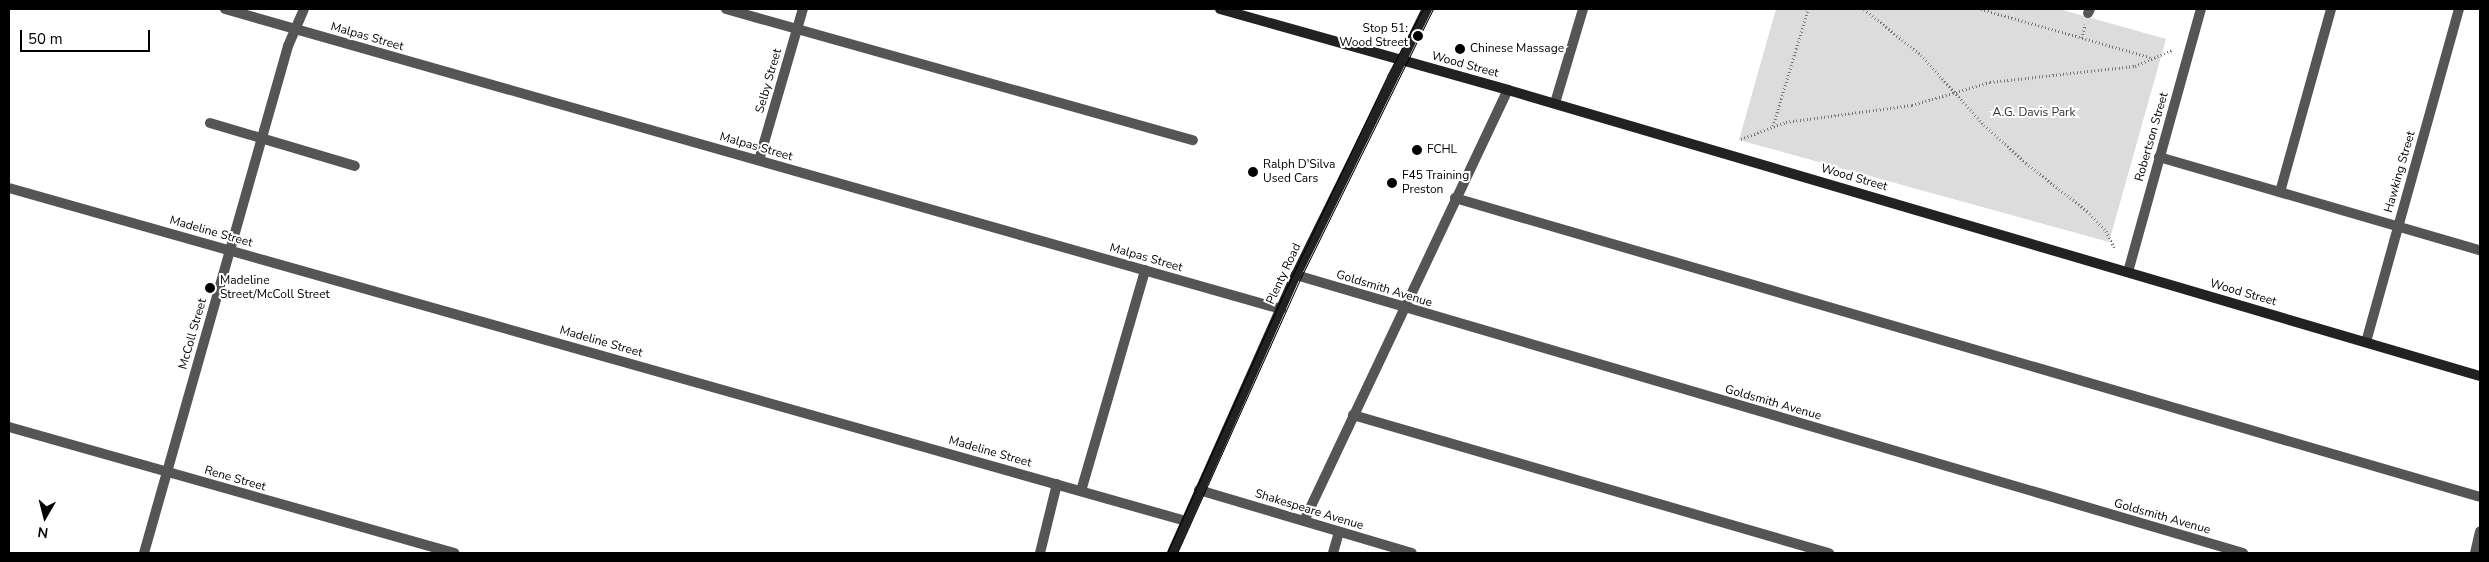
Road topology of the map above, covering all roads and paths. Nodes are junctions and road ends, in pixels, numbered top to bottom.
1 (225, 9) edge
2 (304, 9) edge
3 (726, 9) edge
4 (803, 9) edge
5 (1221, 9) edge
6 (1427, 9) edge
7 (1583, 9) edge
8 (1808, 9) edge
9 (1864, 9) edge
10 (1981, 9) edge
11 (2201, 9) edge
12 (2331, 9) edge
13 (2459, 9) edge
14 (296, 29) junction
15 (797, 29) junction
16 (2172, 50) dead end
17 (2150, 58) junction
18 (1400, 60) junction
19 (1508, 90) junction
20 (1956, 92) junction
21 (1555, 103) junction
22 (210, 123) dead end
23 (1773, 126) junction
24 (262, 138) junction
25 (1741, 139) dead end
26 (1193, 140) dead end
27 (2159, 157) junction
28 (759, 160) junction
29 (355, 166) dead end
30 (9, 188) edge
31 (2280, 192) junction
32 (1455, 198) junction
33 (2398, 226) junction
34 (2114, 249) dead end
35 (2480, 250) edge
36 (230, 251) junction
37 (1145, 270) junction
38 (2128, 272) junction
39 (1296, 275) junction
40 (1281, 309) junction
41 (1405, 309) junction
42 (2366, 342) junction
43 (2480, 376) edge
44 (1353, 415) junction
45 (9, 427) edge
46 (168, 472) junction
47 (1057, 484) junction
48 (1080, 490) junction
49 (1199, 490) junction
50 (2480, 496) edge
51 (1186, 521) junction
52 (1304, 521) junction
53 (1340, 532) junction
54 (2480, 532) edge
55 (144, 553) edge
56 (455, 553) edge
57 (1040, 553) edge
58 (1172, 553) edge
59 (1333, 553) edge
60 (1412, 553) edge
61 (1829, 553) edge
62 (2243, 553) edge
63 (2475, 553) edge

1 - 14 street, Malpas Street
2 - 14 street, McColl Street
3 - 15 street
4 - 15 street, Selby Street
5 - 18 street, Wood Street
6 - 18 street, Plenty Road
7 - 21 street
8 - 23 path
9 - 20 path
10 - 17 path
11 - 27 street, Robertson Street
12 - 31 street
13 - 33 street, Hawking Street
14 - 24 street, McColl Street
14 - 28 street, Malpas Street
15 - 26 street
15 - 28 street, Selby Street
16 - 17 path
17 - 20 path
18 - 19 street, Wood Street
18 - 39 street, Plenty Road
19 - 21 street, Wood Street
19 - 32 street
20 - 23 path
20 - 34 path
21 - 38 street, Wood Street
22 - 24 street
23 - 25 path
24 - 29 street
24 - 36 street, McColl Street
27 - 31 street
27 - 38 street, Robertson Street
28 - 37 street, Malpas Street
30 - 36 street, Madeline Street
31 - 33 street
32 - 41 street
32 - 50 street
33 - 35 street
33 - 42 street, Hawking Street
36 - 46 street, McColl Street
36 - 47 street, Madeline Street
37 - 40 street, Malpas Street
37 - 48 street
38 - 42 street, Wood Street
39 - 40 street, Plenty Road
39 - 41 street, Goldsmith Avenue
40 - 49 street, Plenty Road
41 - 44 street
41 - 62 street, Goldsmith Avenue
42 - 43 street, Wood Street
44 - 52 street
44 - 61 street
45 - 46 street, Rene Street
46 - 55 street, McColl Street
46 - 56 street, Rene Street
47 - 48 street, Madeline Street
47 - 57 street
48 - 51 street, Madeline Street
49 - 51 street, Plenty Road
49 - 52 street, Shakespeare Avenue
51 - 58 street, Plenty Road
52 - 53 street, Shakespeare Avenue
53 - 59 street
53 - 60 street, Shakespeare Avenue
54 - 63 street

